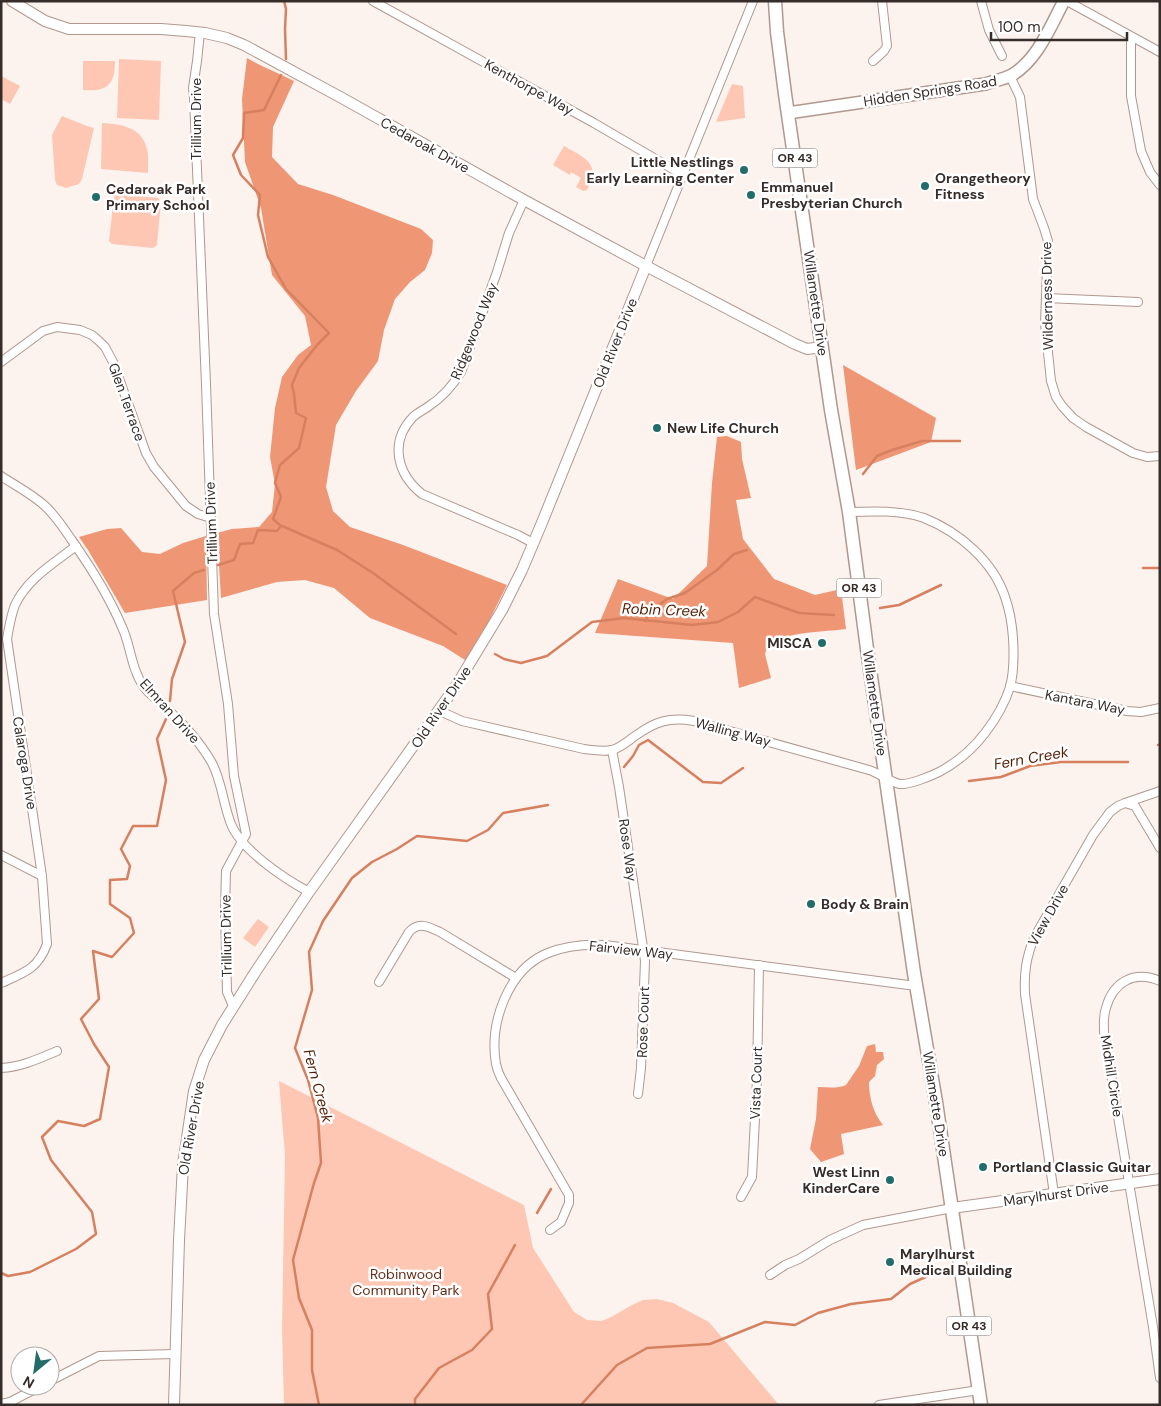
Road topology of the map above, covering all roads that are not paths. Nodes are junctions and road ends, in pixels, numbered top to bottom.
1 (12, 1) edge
2 (374, 1) edge
3 (753, 1) edge
4 (775, 1) edge
5 (882, 1) edge
6 (981, 1) edge
7 (1066, 1) edge
8 (200, 32) junction
9 (1131, 36) junction
10 (1160, 52) edge
11 (1002, 56) dead end
12 (873, 61) dead end
13 (1010, 76) junction
14 (788, 113) junction
15 (683, 175) junction
16 (1160, 185) edge
17 (524, 200) junction
18 (646, 266) junction
19 (1046, 298) junction
20 (1138, 302) dead end
21 (822, 347) junction
22 (1, 362) edge
23 (1160, 456) edge
24 (1, 476) edge
25 (849, 512) junction
26 (211, 518) junction
27 (533, 543) junction
28 (76, 546) junction
29 (5, 651) edge
30 (1010, 686) junction
31 (1160, 708) edge
32 (440, 710) junction
33 (612, 750) junction
34 (885, 777) junction
35 (1160, 791) edge
36 (1125, 803) junction
37 (241, 841) junction
38 (1160, 848) edge
39 (1, 855) edge
40 (42, 876) junction
41 (310, 892) junction
42 (643, 950) junction
43 (759, 965) junction
44 (516, 978) junction
45 (1160, 980) edge
46 (379, 982) dead end
47 (1, 983) edge
48 (916, 986) junction
49 (233, 1006) junction
50 (57, 1051) dead end
51 (1, 1068) edge
52 (638, 1094) dead end
53 (1160, 1179) edge
54 (1129, 1183) junction
55 (1054, 1194) junction
56 (741, 1196) dead end
57 (952, 1208) junction
58 (550, 1230) dead end
59 (770, 1275) dead end
60 (175, 1354) junction
61 (60, 1376) edge
62 (1160, 1378) edge
63 (979, 1390) junction
64 (22, 1396) edge
65 (1, 1404) edge
66 (174, 1405) edge
67 (879, 1405) edge
68 (981, 1405) edge

1 - 8 street, Cedaroak Drive
2 - 15 street, Kenthorpe Way
3 - 15 street, Old River Drive
4 - 14 main road, Willamette Drive / OR 43
5 - 12 street
6 - 11 street
7 - 9 street
7 - 13 main road, Hidden Springs Road
8 - 17 street, Cedaroak Drive
8 - 26 street, Trillium Drive
9 - 10 street
9 - 16 street
13 - 14 main road, Hidden Springs Road
13 - 19 street, Wilderness Drive
14 - 21 main road, Willamette Drive / OR 43
15 - 18 street, Old River Drive
17 - 18 street, Cedaroak Drive
17 - 27 street, Ridgewood Way
18 - 21 street, Cedaroak Drive
18 - 27 street, Old River Drive
19 - 20 street
19 - 23 street, Wilderness Drive
21 - 25 main road, Willamette Drive / OR 43
22 - 26 street, Glen Terrace
24 - 28 street, Elmran Drive
25 - 30 street, Walling Way
25 - 34 main road, Willamette Drive / OR 43
26 - 37 street, Trillium Drive
27 - 32 street, Old River Drive
28 - 29 street, Calaroga Drive
28 - 37 street, Elmran Drive
29 - 40 street, Calaroga Drive
30 - 31 street, Kantara Way
30 - 34 street, Walling Way
32 - 33 street
32 - 41 street, Old River Drive
33 - 34 street, Walling Way
33 - 42 street, Rose Way
34 - 48 main road, Willamette Drive / OR 43
35 - 36 street, View Drive
36 - 38 street
36 - 55 street, View Drive
37 - 41 street, Elmran Drive
37 - 49 street, Trillium Drive
39 - 40 street
40 - 47 street, Calaroga Drive
41 - 49 street, Old River Drive
42 - 43 street, Fairview Way
42 - 44 street, Fairview Way
42 - 52 street, Rose Court
43 - 48 street, Fairview Way
43 - 56 street, Vista Court
44 - 46 street
44 - 58 street, Fairview Way
45 - 54 street, Midhill Circle
48 - 57 main road, Willamette Drive / OR 43
49 - 60 street, Old River Drive
50 - 51 street
53 - 54 street, Marylhurst Drive
54 - 55 street, Marylhurst Drive
54 - 62 street
55 - 57 street, Marylhurst Drive
57 - 59 street
57 - 63 main road, Willamette Drive / OR 43
60 - 61 street
60 - 66 street, Old River Drive
63 - 67 street
63 - 68 main road, Willamette Drive / OR 43
64 - 65 street

